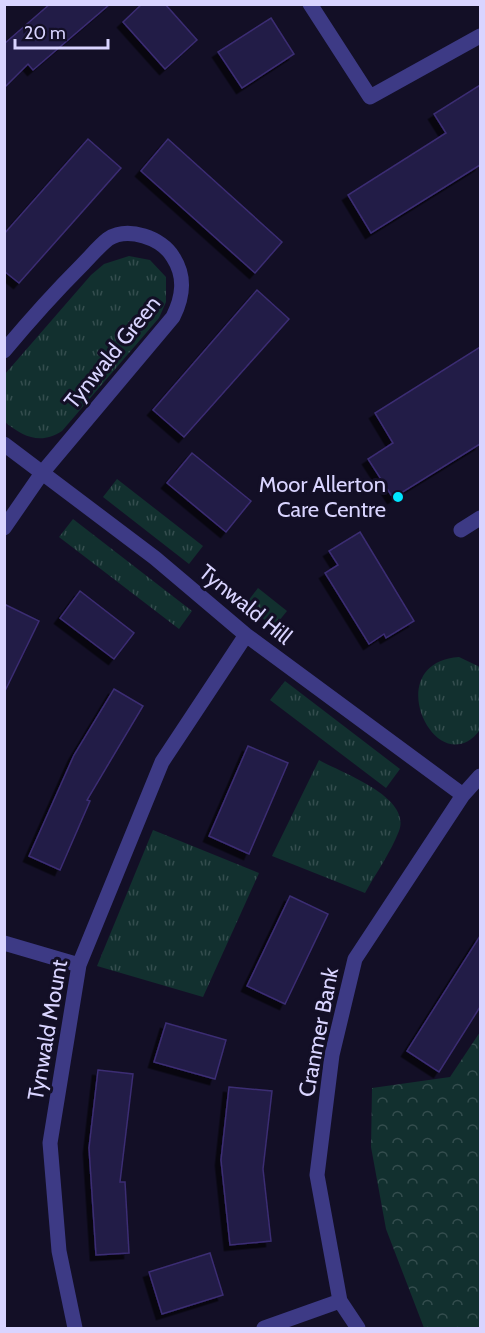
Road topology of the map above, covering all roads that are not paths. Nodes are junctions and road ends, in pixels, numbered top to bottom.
1 (310, 4) edge
2 (480, 36) edge
3 (4, 351) edge
4 (4, 444) edge
5 (42, 473) junction
6 (480, 518) edge
7 (4, 528) edge
8 (461, 530) dead end
9 (246, 634) junction
10 (480, 776) edge
11 (463, 795) junction
12 (4, 943) edge
13 (79, 965) junction
14 (340, 1301) junction
15 (75, 1329) edge
16 (264, 1329) edge
17 (358, 1329) edge

1 - 2 street
3 - 5 street, Tynwald Green
4 - 5 street, Tynwald Hill
5 - 7 street, Tynwald Green
5 - 9 street, Tynwald Hill
6 - 8 street
9 - 11 street, Tynwald Hill
9 - 13 street, Tynwald Mount
10 - 11 street, Cranmer Bank
11 - 14 street, Cranmer Bank
12 - 13 street
13 - 15 street, Tynwald Mount
14 - 16 street
14 - 17 street, Cranmer Bank

